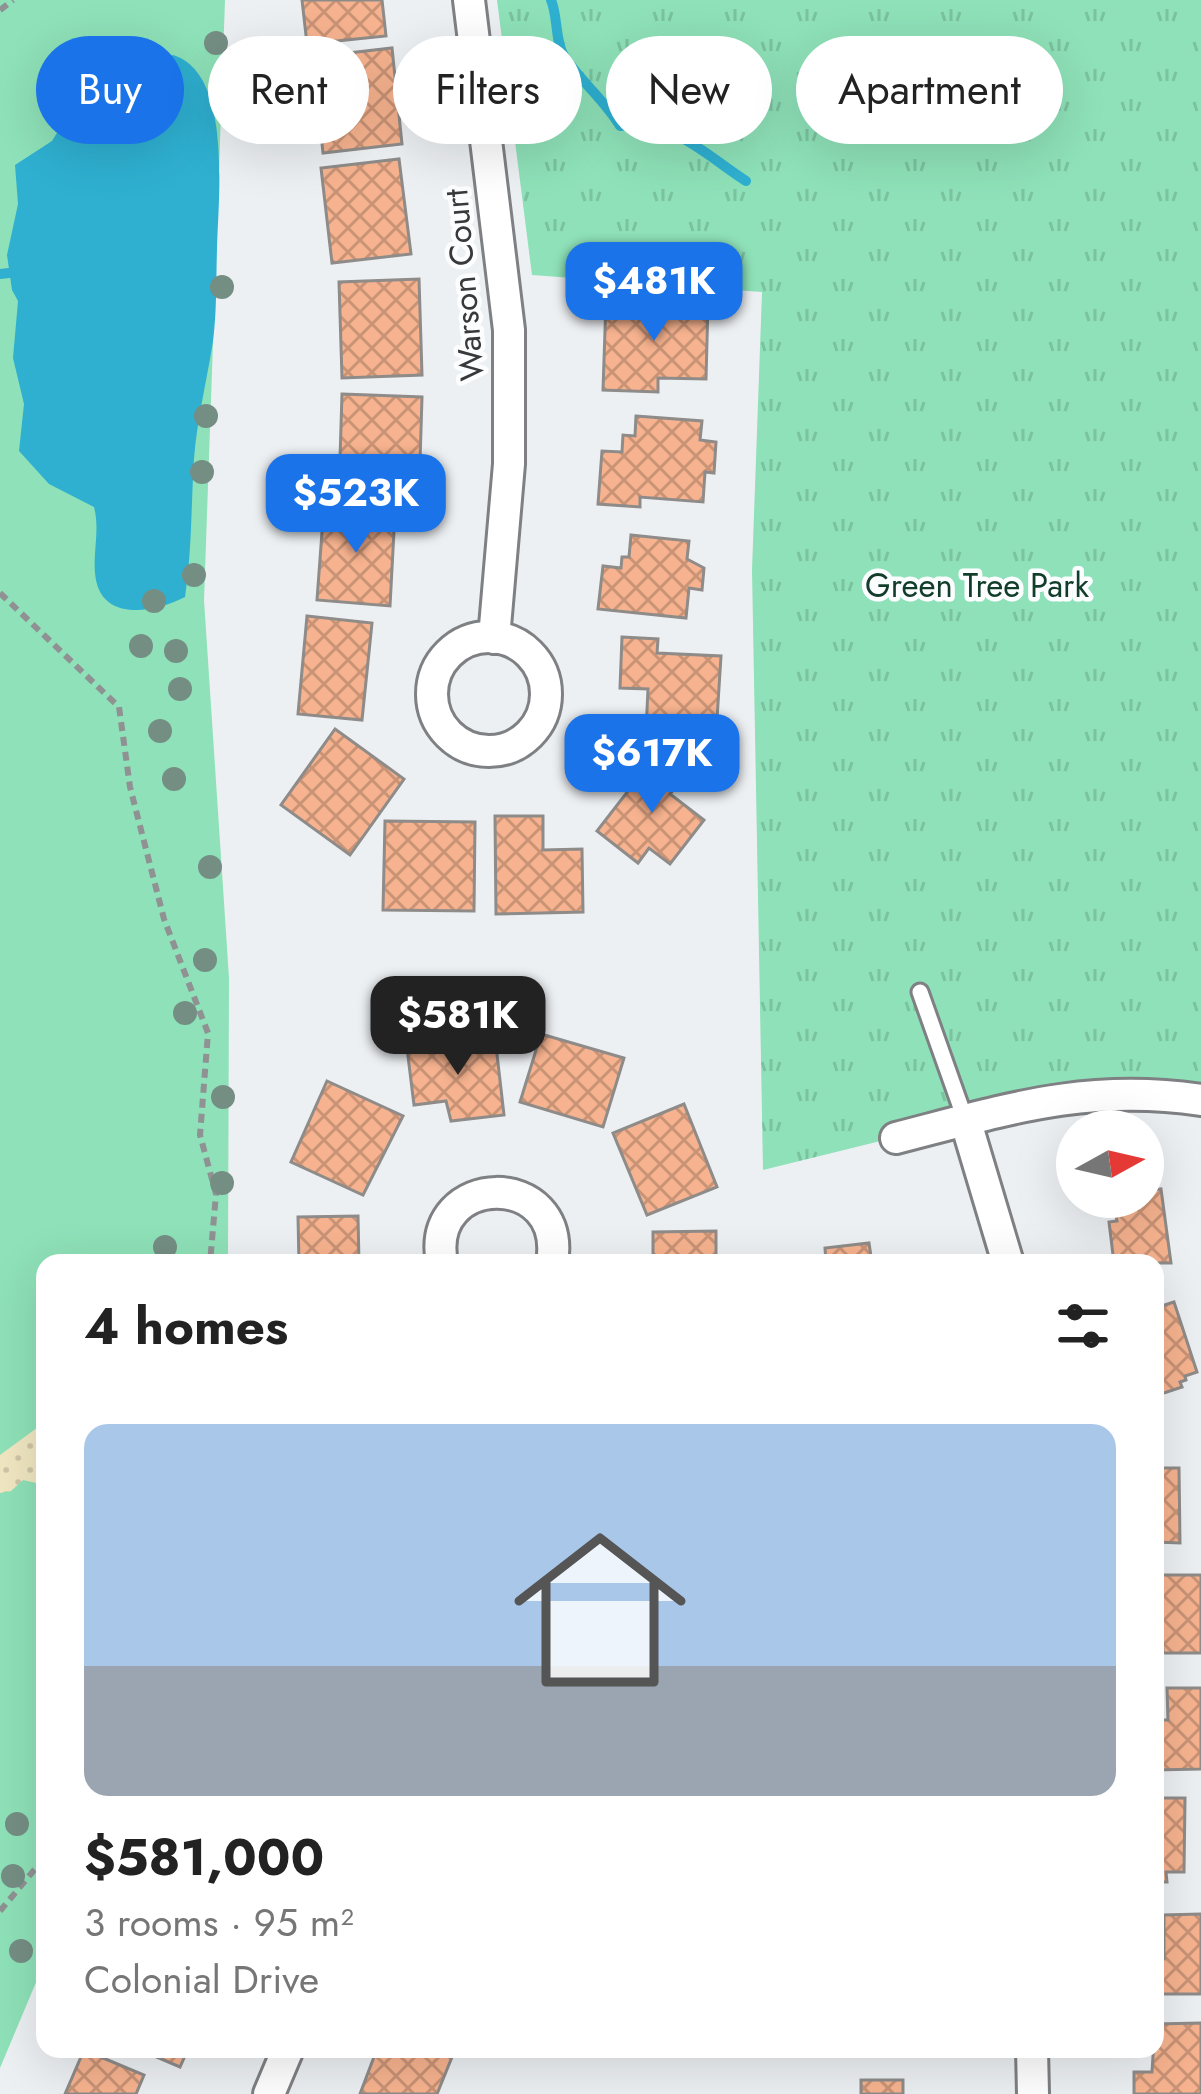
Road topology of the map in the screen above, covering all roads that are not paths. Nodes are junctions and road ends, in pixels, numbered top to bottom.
1 (469, 0) edge
2 (494, 638) dead end
3 (920, 992) dead end
4 (1201, 1100) edge
5 (965, 1119) junction
6 (896, 1138) dead end
7 (441, 1254) edge
8 (552, 1254) edge
9 (1005, 1254) edge
10 (284, 2058) edge
11 (1032, 2058) edge
12 (269, 2094) edge
13 (1033, 2094) edge

1 - 2 street, Warson Court
3 - 5 lane
4 - 5 street
5 - 6 street
5 - 9 street
7 - 8 street
10 - 12 street
11 - 13 street

